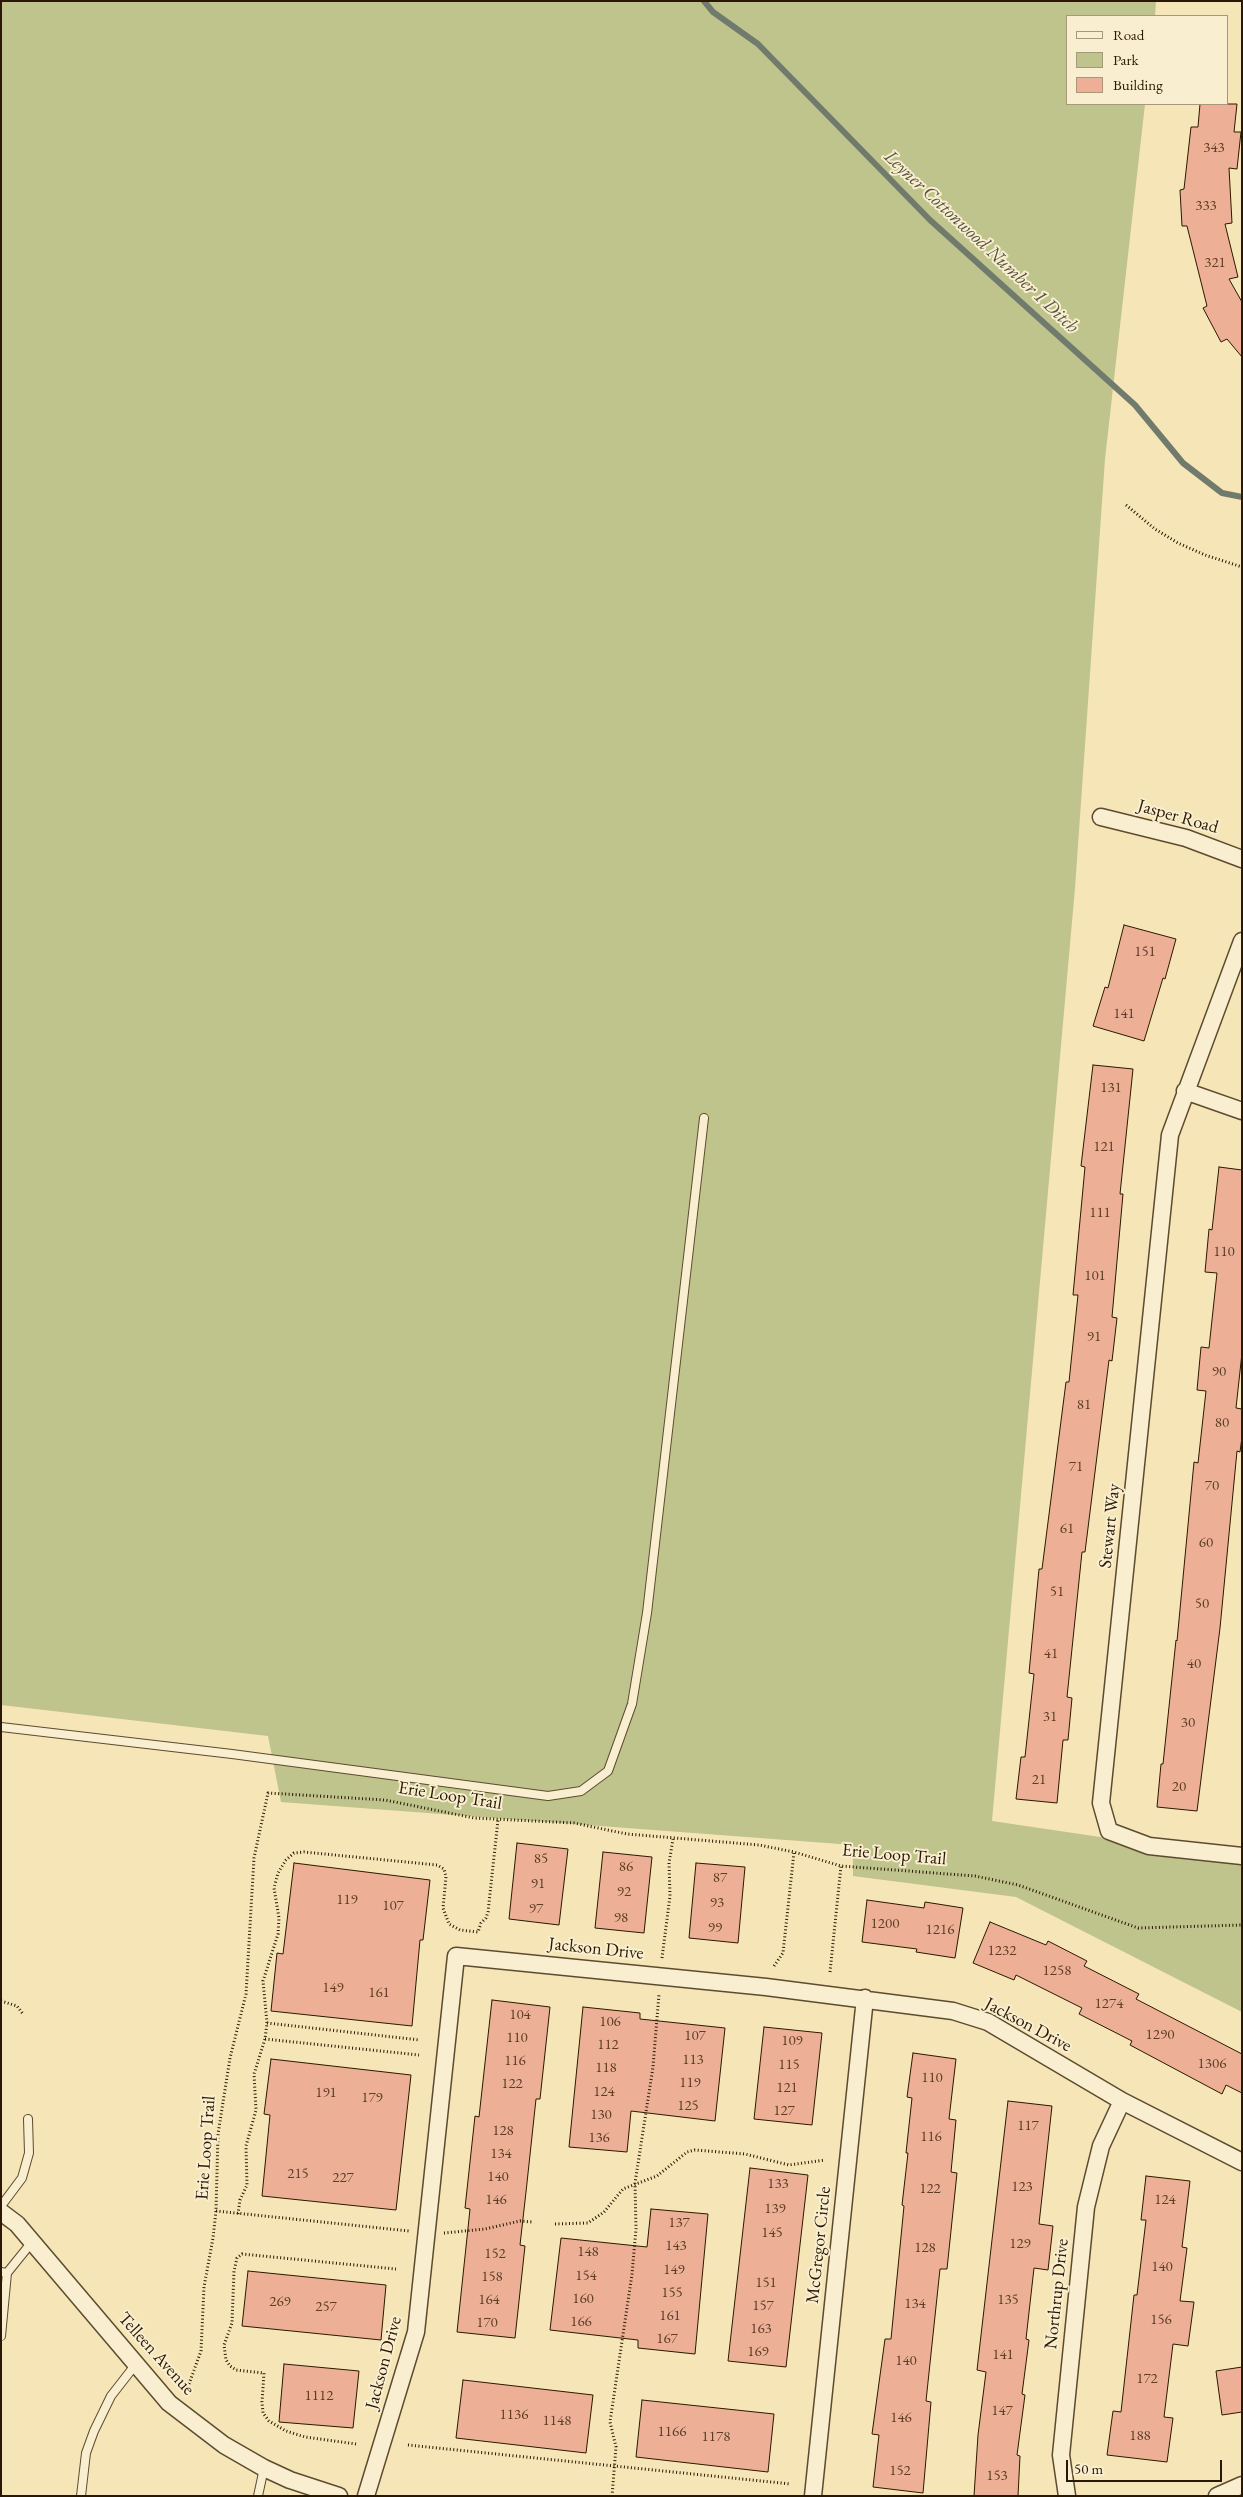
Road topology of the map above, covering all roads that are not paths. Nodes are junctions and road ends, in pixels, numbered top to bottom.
1 (1102, 817) dead end
2 (1242, 859) edge
3 (1242, 940) edge
4 (1185, 1091) junction
5 (1242, 1112) edge
6 (704, 1118) dead end
7 (1, 1728) edge
8 (1242, 1856) edge
9 (865, 1998) junction
10 (1122, 2102) junction
11 (28, 2119) dead end
12 (1242, 2162) edge
13 (1, 2206) edge
14 (1, 2212) edge
15 (32, 2242) junction
16 (4, 2272) edge
17 (1, 2336) edge
18 (136, 2364) junction
19 (264, 2468) junction
20 (1242, 2485) edge
21 (81, 2496) edge
22 (258, 2496) edge
23 (339, 2496) edge
24 (366, 2496) edge
25 (813, 2496) edge
26 (1067, 2496) edge
27 (1217, 2496) edge

1 - 2 street, Jasper Road
3 - 4 street
4 - 5 street
4 - 8 street, Stewart Way
6 - 7 lane
9 - 10 street, Jackson Drive
9 - 24 street, Jackson Drive
9 - 25 street, McGregor Circle
10 - 12 street, Jackson Drive
10 - 26 street, Northrup Drive
11 - 13 lane
14 - 15 street, Telleen Avenue
15 - 16 lane
15 - 18 street, Telleen Avenue
16 - 17 lane
18 - 19 street, Telleen Avenue
18 - 21 lane
19 - 22 lane
19 - 23 street, Telleen Avenue
20 - 27 street

